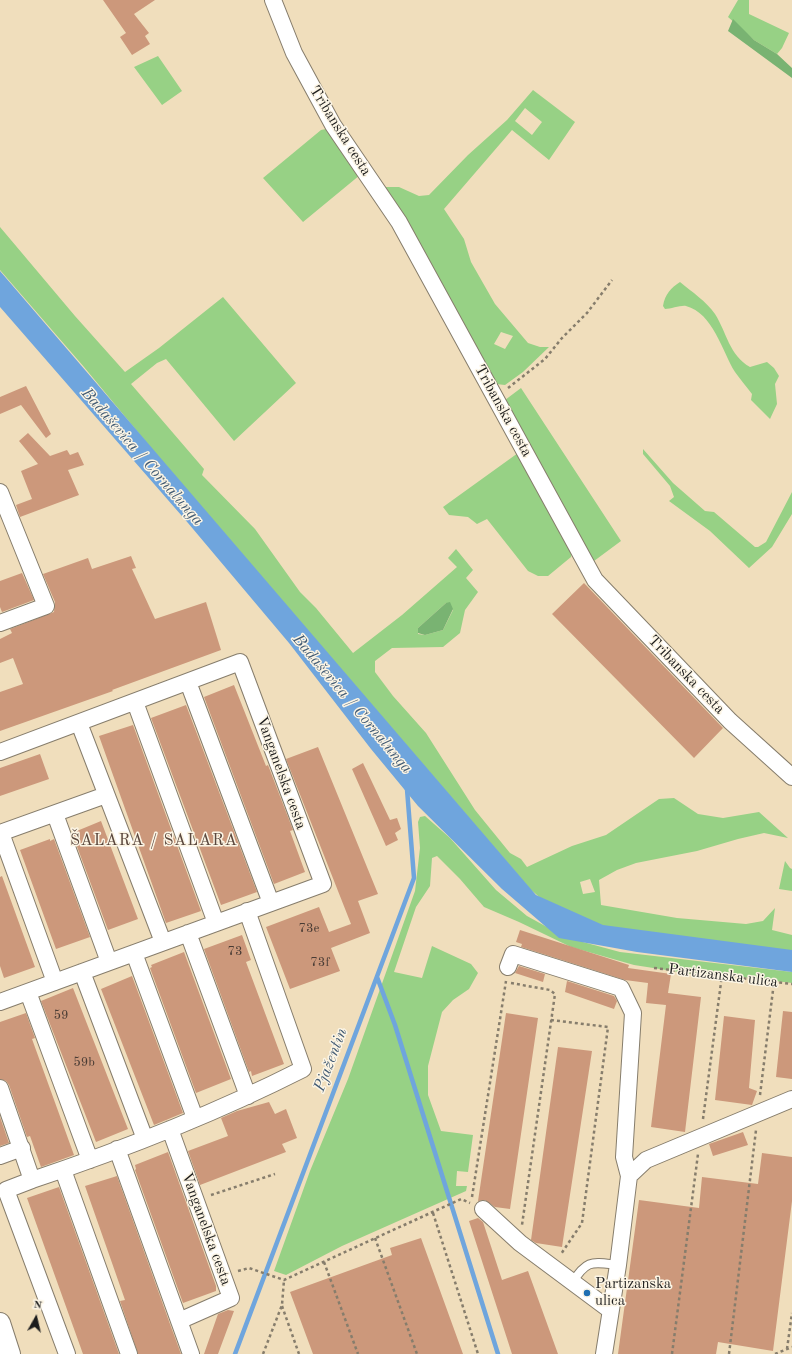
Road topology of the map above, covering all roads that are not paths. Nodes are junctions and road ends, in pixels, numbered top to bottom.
1 (273, 0) edge
2 (0, 492) edge
3 (0, 623) edge
4 (188, 682) junction
5 (134, 702) junction
6 (79, 722) junction
7 (0, 752) edge
8 (792, 777) edge
9 (106, 795) junction
10 (55, 814) junction
11 (1, 833) edge
12 (271, 903) junction
13 (247, 911) junction
14 (216, 923) junction
15 (188, 933) junction
16 (163, 942) junction
17 (134, 953) junction
18 (109, 962) junction
19 (508, 966) road end
20 (82, 972) junction
21 (55, 982) junction
22 (28, 992) junction
23 (0, 1002) edge
24 (0, 1088) edge
25 (248, 1096) junction
26 (792, 1099) edge
27 (195, 1118) junction
28 (170, 1129) junction
29 (145, 1139) junction
30 (22, 1148) junction
31 (117, 1149) junction
32 (0, 1156) edge
33 (90, 1160) junction
34 (62, 1170) junction
35 (629, 1176) junction
36 (32, 1180) junction
37 (477, 1206) road end
38 (618, 1265) junction
39 (572, 1283) junction
40 (610, 1310) junction
41 (179, 1321) junction
42 (0, 1322) edge
43 (10, 1354) edge
44 (67, 1354) edge
45 (129, 1354) edge
46 (191, 1354) edge
47 (604, 1354) edge

1 - 8 street, Tribanska cesta
2 - 3 street
4 - 5 street, Vanganelska cesta
4 - 12 street
4 - 12 street, Vanganelska cesta
5 - 6 street, Vanganelska cesta
5 - 14 street
6 - 7 street, Vanganelska cesta
6 - 9 street
9 - 10 street
9 - 16 street
10 - 11 street
10 - 18 street
11 - 21 street
12 - 13 street, Vanganelska cesta
13 - 14 street, Vanganelska cesta
13 - 25 street
14 - 15 street, Vanganelska cesta
15 - 16 street, Vanganelska cesta
15 - 25 street
16 - 17 street, Vanganelska cesta
17 - 18 street, Vanganelska cesta
17 - 27 street
18 - 20 street, Vanganelska cesta
19 - 35 street
20 - 21 street, Vanganelska cesta
20 - 29 street
21 - 22 street, Vanganelska cesta
22 - 23 street, Vanganelska cesta
22 - 33 street
24 - 30 street
25 - 27 street
26 - 35 street
27 - 28 street
28 - 29 street
28 - 41 street, Vanganelska cesta
29 - 31 street
30 - 32 street
30 - 36 street
31 - 33 street
31 - 41 street
33 - 34 street
34 - 36 street
34 - 45 street
35 - 38 street
36 - 44 street
37 - 39 street
38 - 39 lane
38 - 40 street
39 - 40 street
40 - 47 street
41 - 46 street
42 - 43 street

